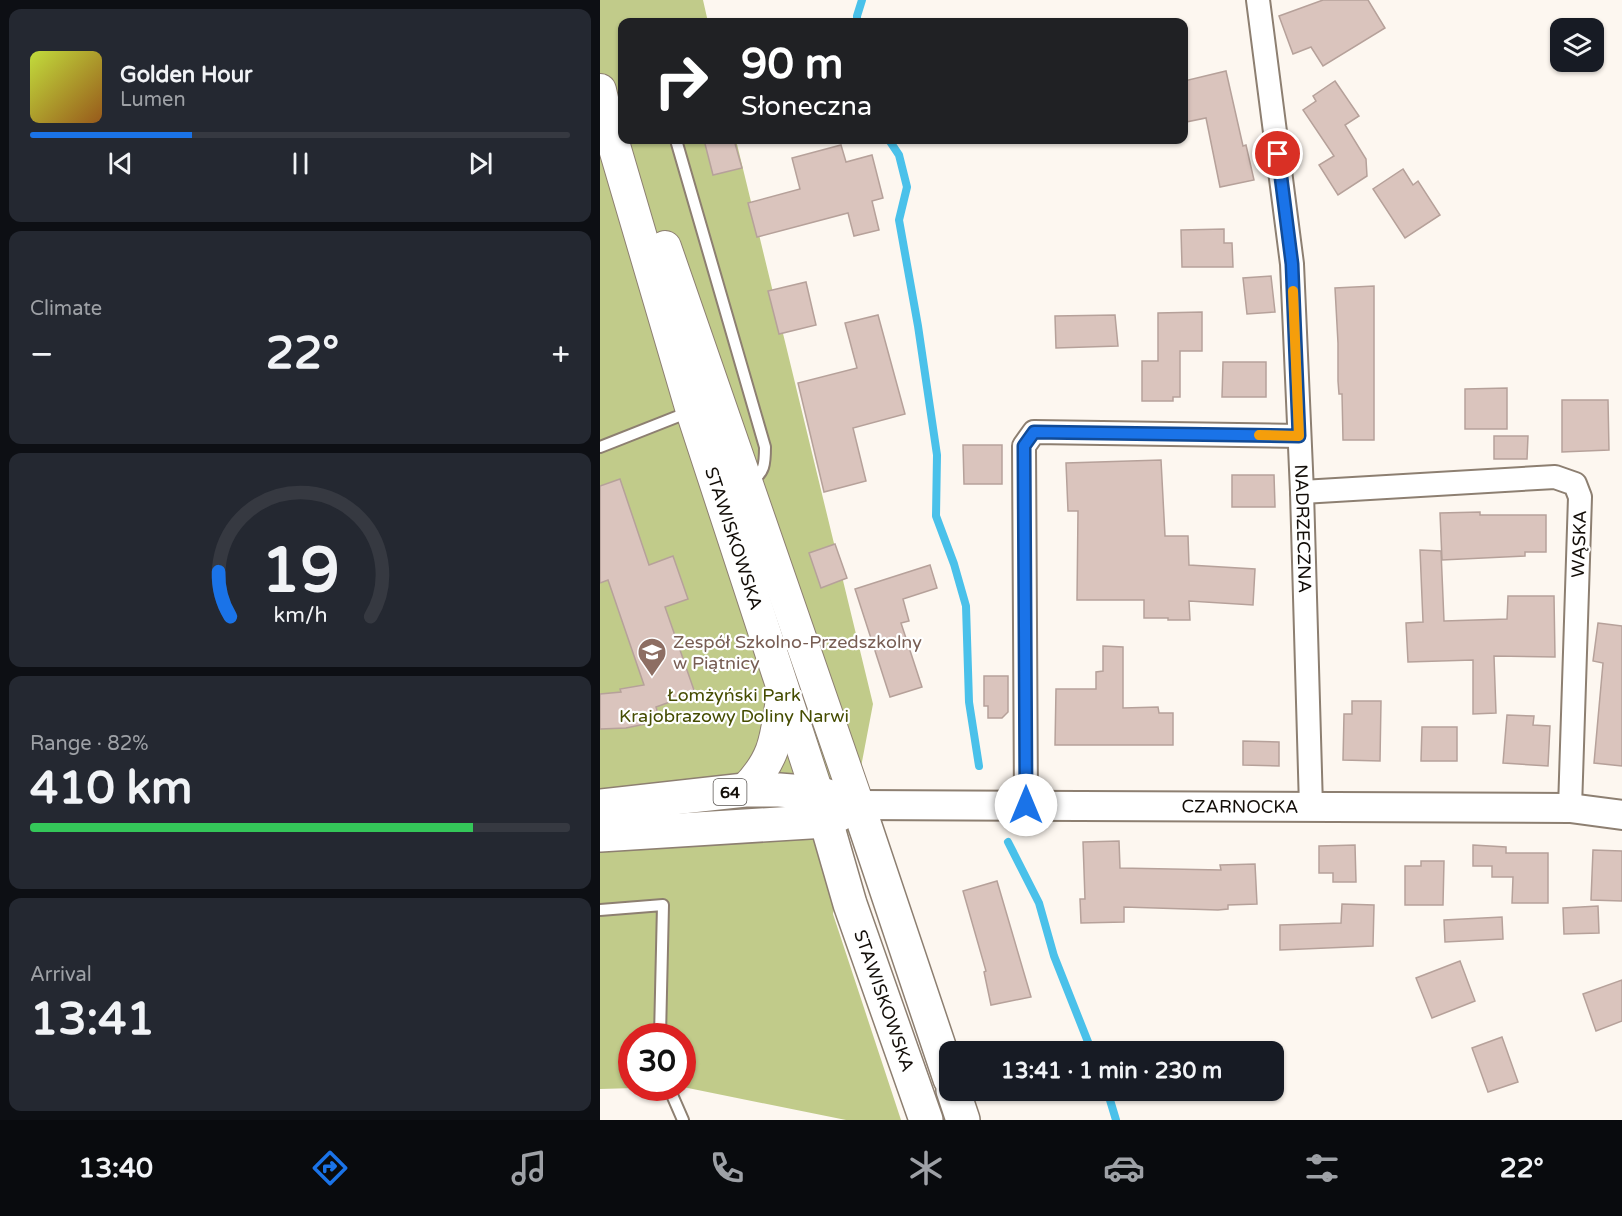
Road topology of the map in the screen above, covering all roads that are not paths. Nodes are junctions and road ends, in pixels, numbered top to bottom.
1 (1258, 0) edge
2 (600, 81) edge
3 (600, 90) edge
4 (618, 119) edge
5 (628, 144) edge
6 (677, 144) edge
7 (692, 411) junction
8 (1299, 436) junction
9 (600, 447) edge
10 (732, 488) junction
11 (1302, 492) junction
12 (783, 693) junction
13 (745, 790) junction
14 (858, 805) junction
15 (1026, 805) junction
16 (600, 806) edge
17 (822, 807) junction
18 (1311, 807) junction
19 (1570, 808) junction
20 (1622, 815) edge
21 (600, 835) edge
22 (600, 910) edge
23 (660, 1023) edge
24 (939, 1046) edge
25 (675, 1101) edge
26 (957, 1101) edge
27 (683, 1120) edge
28 (926, 1120) edge
29 (963, 1120) edge

1 - 8 street, NADRZECZNA
2 - 4 main road
3 - 7 main road, STAWISKOWSKA
5 - 10 main road, STAWISKOWSKA
6 - 10 lane
7 - 9 lane
7 - 10 main road, STAWISKOWSKA
8 - 11 street, NADRZECZNA
8 - 15 street
10 - 12 main road, STAWISKOWSKA
10 - 14 main road, STAWISKOWSKA
11 - 18 street, NADRZECZNA
11 - 19 street, WĄSKA
12 - 13 main road
12 - 17 main road, STAWISKOWSKA
13 - 16 main road, 64
13 - 17 main road, 64
14 - 15 street, CZARNOCKA
14 - 17 main road
14 - 24 main road, STAWISKOWSKA
15 - 18 street, CZARNOCKA
17 - 21 main road, 64
17 - 28 main road, STAWISKOWSKA
18 - 19 street, CZARNOCKA
19 - 20 street, CZARNOCKA
22 - 23 lane
25 - 27 lane
26 - 29 main road

